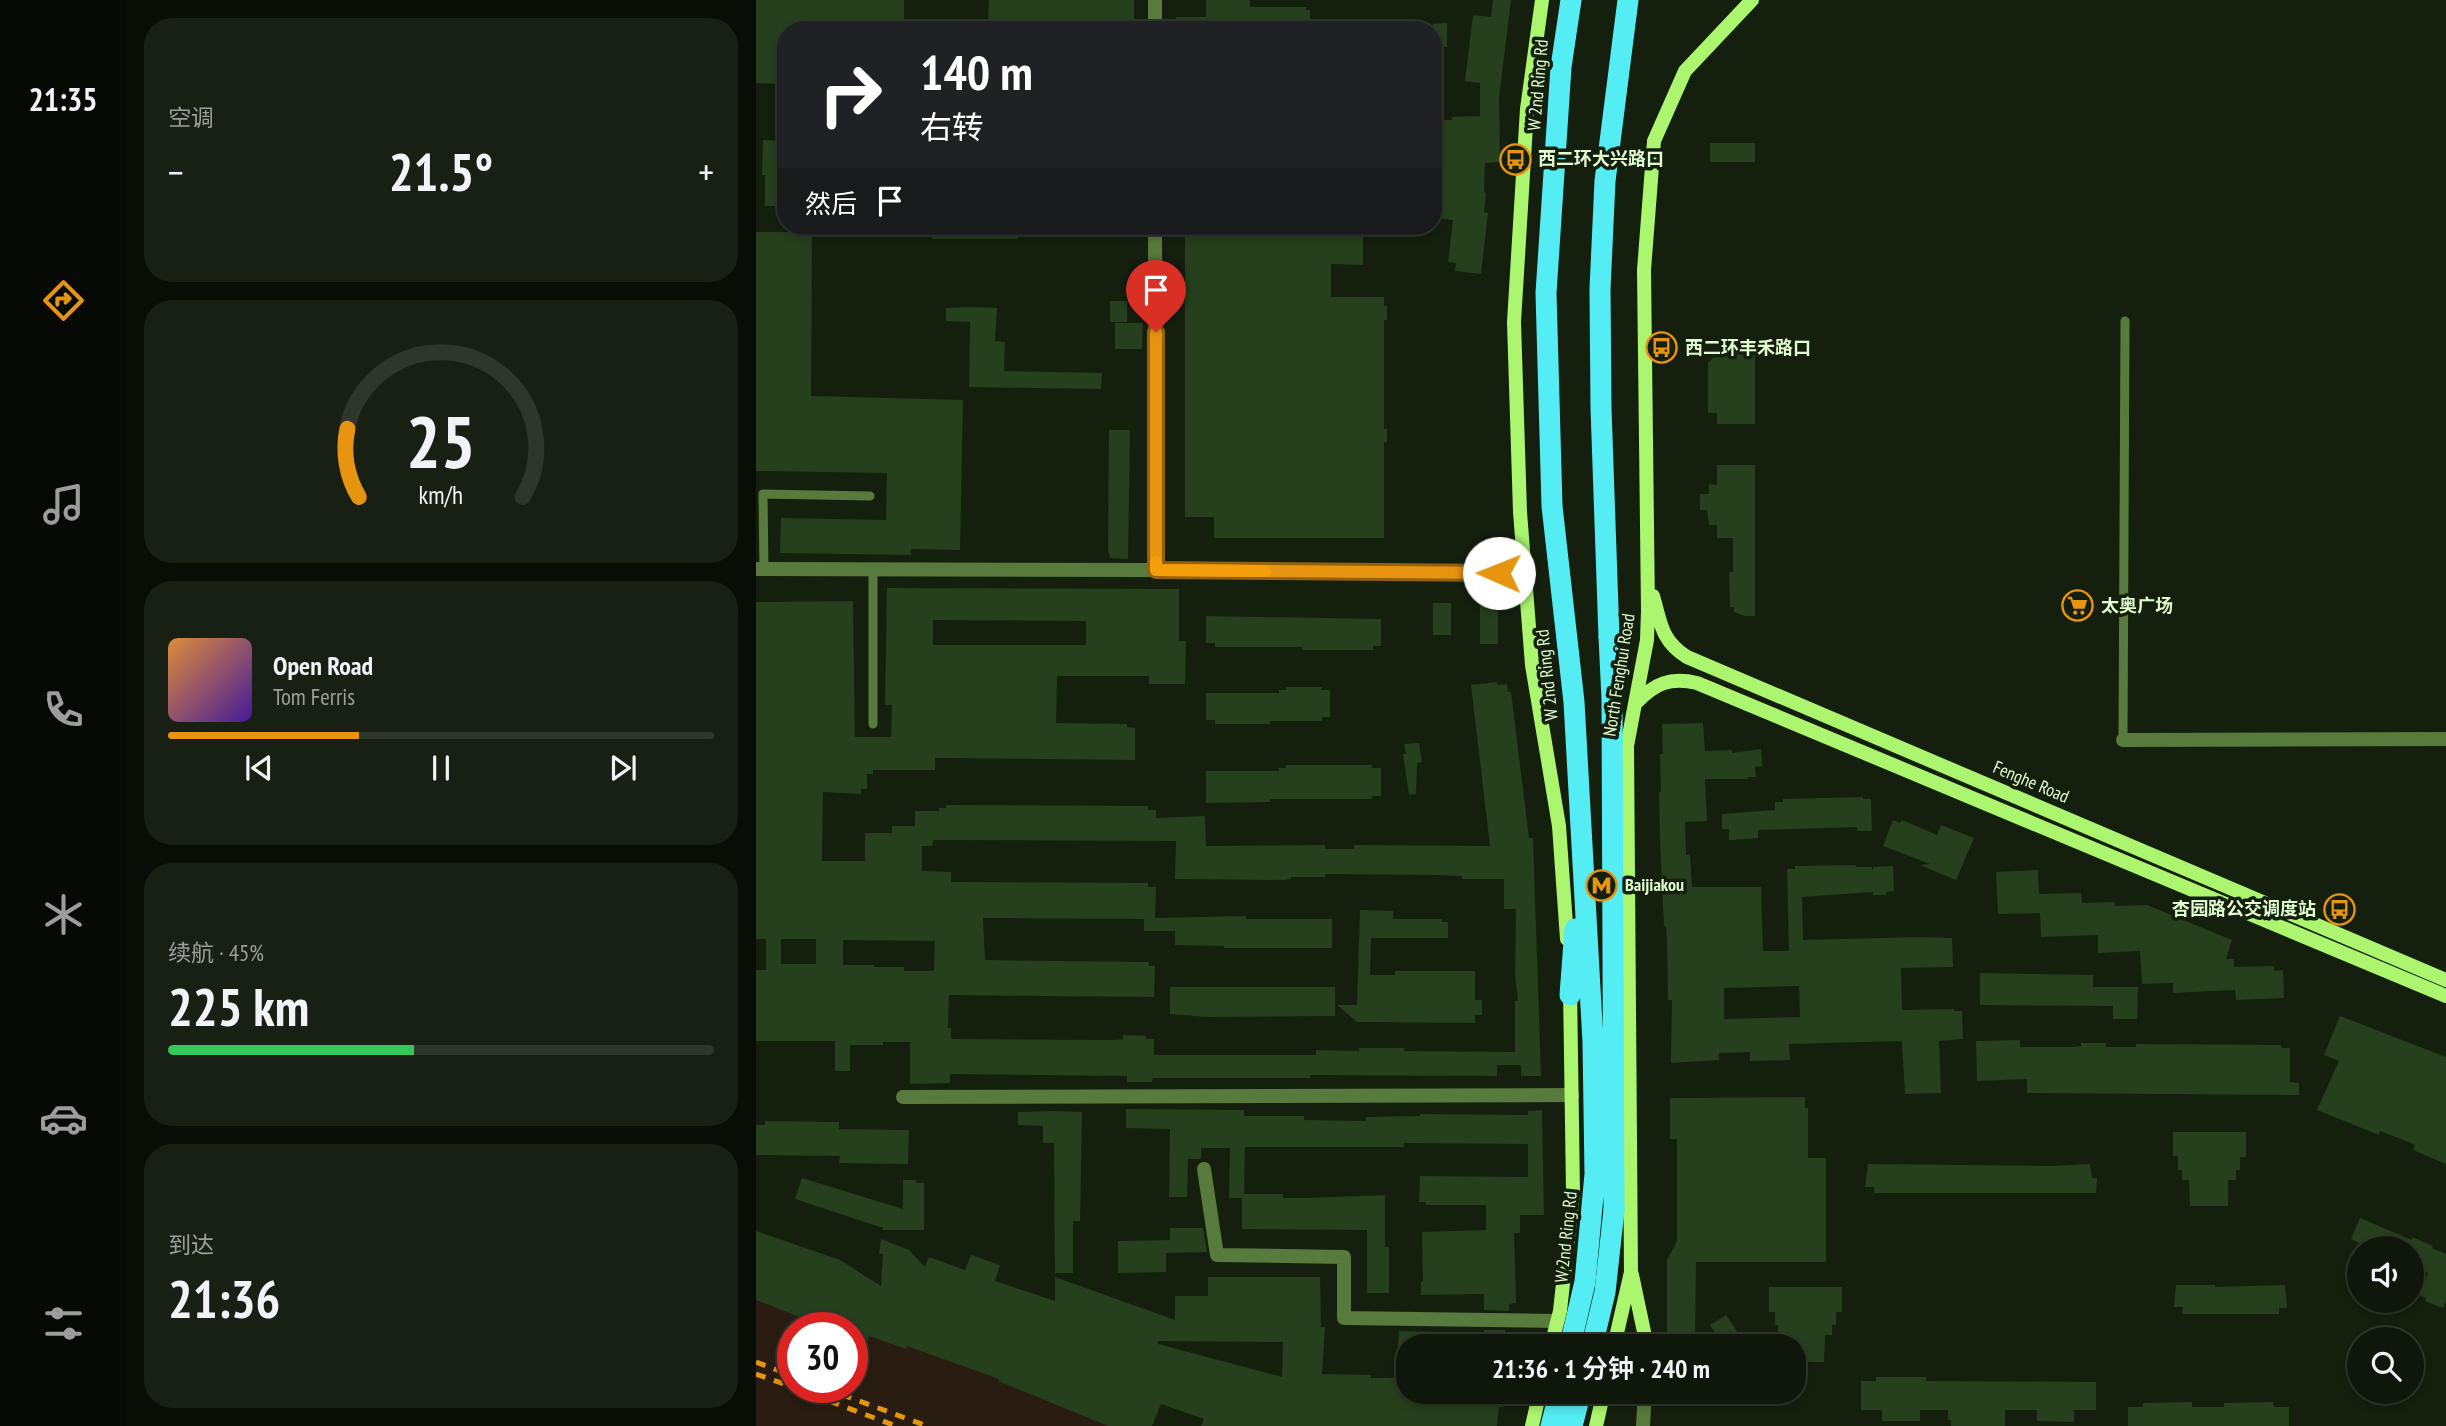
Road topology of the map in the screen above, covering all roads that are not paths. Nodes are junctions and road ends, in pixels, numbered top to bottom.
1 (1154, 0) edge
2 (1542, 0) edge
3 (1569, 0) edge
4 (1628, 0) edge
5 (1752, 0) edge
6 (1155, 21) edge
7 (1155, 235) edge
8 (2125, 321) dead end
9 (870, 496) dead end
10 (760, 569) edge
11 (873, 569) junction
12 (1156, 570) junction
13 (1525, 573) junction
14 (1648, 575) junction
15 (1612, 699) junction
16 (1635, 704) junction
17 (873, 724) dead end
18 (2446, 738) edge
19 (2123, 740) joint
20 (1627, 746) junction
21 (1582, 843) junction
22 (2446, 980) edge
23 (1570, 995) junction
24 (2446, 996) edge
25 (1572, 1096) junction
26 (903, 1097) dead end
27 (1204, 1169) dead end
28 (1631, 1272) junction
29 (1557, 1321) junction
30 (1554, 1334) edge
31 (1573, 1334) edge
32 (1595, 1334) edge
33 (1617, 1334) edge
34 (1644, 1334) edge
35 (1537, 1404) edge
36 (1557, 1404) edge
37 (1578, 1404) edge
38 (1601, 1404) edge
39 (1644, 1404) edge
40 (1532, 1426) edge
41 (1551, 1426) edge
42 (1572, 1426) edge
43 (1596, 1426) edge
44 (1643, 1426) edge

1 - 6 street
2 - 13 main road
3 - 21 highway, W 2nd Ring Rd
4 - 15 highway, bridge
5 - 14 main road, North Fenghui Road
7 - 12 street
8 - 19 lane
9 - 10 lane
10 - 11 street
11 - 12 street
11 - 17 lane
12 - 13 street
13 - 23 main road
14 - 16 main road, North Fenghui Road
14 - 22 main road, Fenghe Road
15 - 20 highway
15 - 32 highway, bridge
16 - 20 main road, North Fenghui Road
16 - 24 main road, Fenghe Road
18 - 19 street
20 - 28 main road, North Fenghui Road
21 - 23 highway
21 - 31 highway, W 2nd Ring Rd
23 - 25 main road
25 - 26 street
25 - 29 main road
27 - 29 street
28 - 33 main road, North Fenghui Road
28 - 34 main road
29 - 30 main road
35 - 40 main road
36 - 41 highway
37 - 42 highway
38 - 43 main road
39 - 44 street

